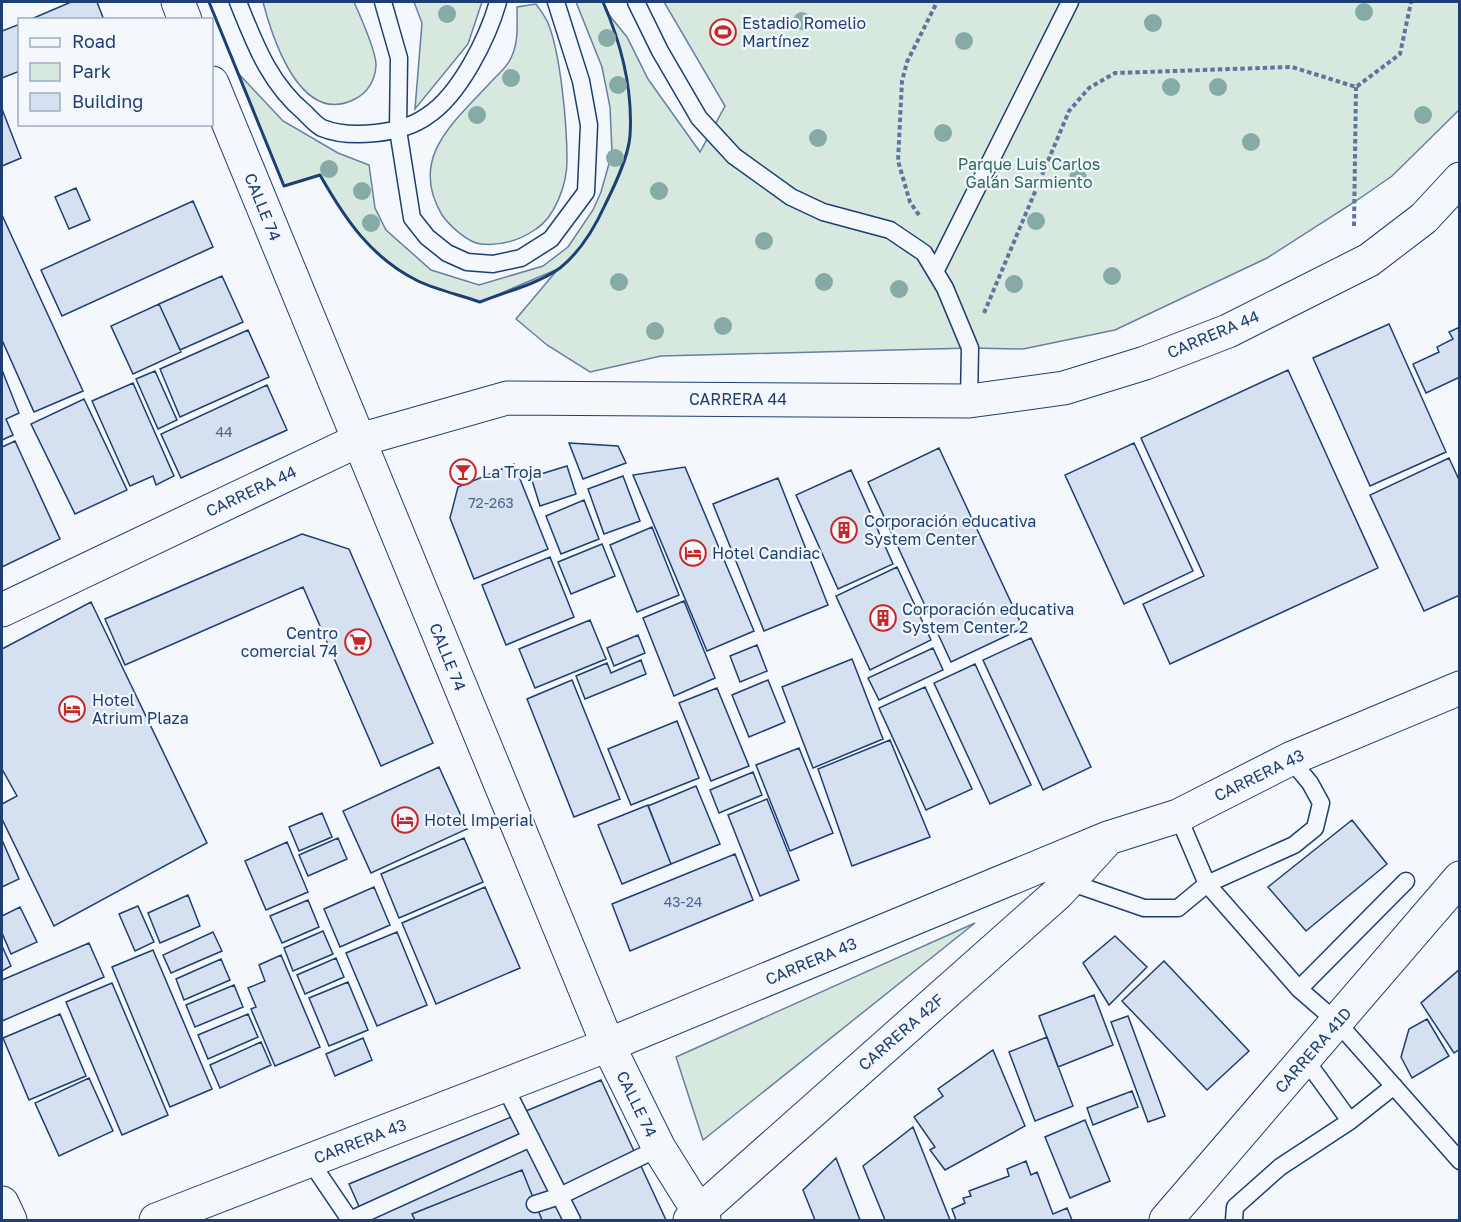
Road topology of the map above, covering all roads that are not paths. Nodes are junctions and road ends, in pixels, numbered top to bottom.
1 (178, 2) edge
2 (238, 2) edge
3 (384, 2) edge
4 (498, 2) edge
5 (556, 2) edge
6 (636, 2) edge
7 (1070, 2) edge
8 (184, 18) edge
9 (213, 85) edge
10 (398, 130) junction
11 (1460, 179) edge
12 (936, 270) junction
13 (969, 402) junction
14 (359, 440) junction
15 (2, 610) edge
16 (1460, 688) edge
17 (1290, 759) junction
18 (1178, 816) junction
19 (1108, 838) junction
20 (1460, 878) edge
21 (1406, 881) dead end
22 (1069, 882) junction
23 (1207, 884) junction
24 (1299, 989) junction
25 (1337, 1022) junction
26 (608, 1045) junction
27 (1305, 1059) junction
28 (504, 1085) junction
29 (1394, 1086) junction
30 (1350, 1120) junction
31 (531, 1138) junction
32 (659, 1148) junction
33 (310, 1161) junction
34 (1460, 1161) edge
35 (560, 1196) junction
36 (2, 1203) edge
37 (535, 1204) dead end
38 (698, 1217) edge
39 (350, 1220) edge
40 (10, 1221) edge
41 (156, 1221) edge
42 (572, 1221) edge
43 (1166, 1221) edge
44 (1234, 1221) edge

1 - 8 street
2 - 10 lane
3 - 10 lane
4 - 10 lane
5 - 10 lane
6 - 12 lane
7 - 12 lane
9 - 14 street, CALLE 74
11 - 13 street, CARRERA 44
12 - 13 lane
13 - 14 street, CARRERA 44
14 - 15 street, CARRERA 44
14 - 26 street, CALLE 74
16 - 17 street, CARRERA 43
17 - 18 street, CARRERA 43
17 - 23 lane
18 - 19 street, CARRERA 43
18 - 23 lane
19 - 22 street, CARRERA 42F
19 - 26 street, CARRERA 43
20 - 25 street, CARRERA 41D
21 - 24 lane
22 - 23 lane
22 - 38 street, CARRERA 42F
23 - 24 lane
24 - 25 lane
25 - 27 street, CARRERA 41D
25 - 29 lane
26 - 28 street, CARRERA 43
26 - 32 street, CALLE 74
27 - 30 lane
27 - 43 street, CARRERA 41D
28 - 31 lane
28 - 33 street, CARRERA 43
29 - 30 lane
29 - 34 lane
30 - 44 lane
31 - 35 lane
31 - 39 lane
32 - 35 lane
32 - 38 street, CALLE 74
33 - 39 lane
33 - 41 street, CARRERA 43
35 - 37 lane
35 - 42 lane
36 - 40 street

